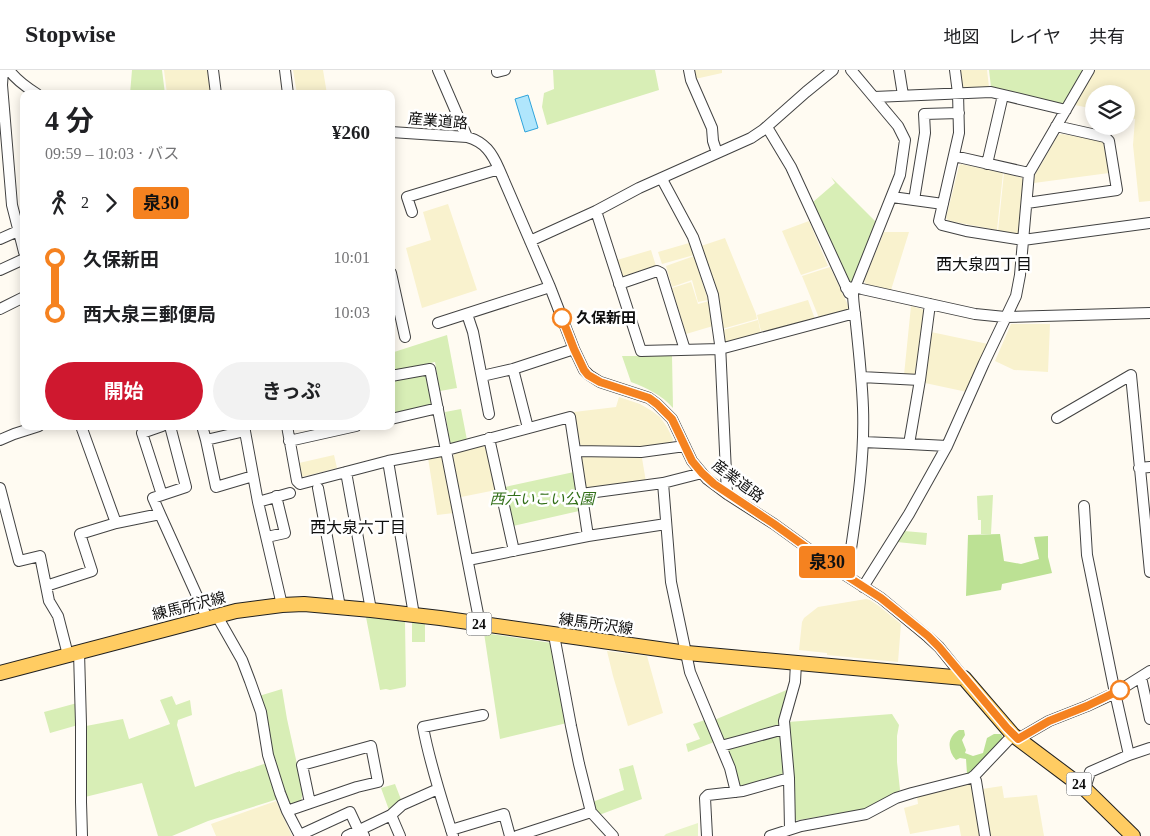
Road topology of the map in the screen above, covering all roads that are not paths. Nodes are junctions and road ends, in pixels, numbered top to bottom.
1 (3, 70) edge
2 (9, 70) edge
3 (213, 70) edge
4 (285, 70) edge
5 (438, 70) edge
6 (497, 70) edge
7 (505, 70) edge
8 (689, 70) edge
9 (832, 70) edge
10 (851, 70) edge
11 (899, 70) edge
12 (955, 70) edge
13 (1089, 70) edge
14 (31, 90) edge
15 (216, 90) edge
16 (288, 90) edge
17 (958, 93) junction
18 (903, 95) junction
19 (1003, 95) junction
20 (874, 97) junction
21 (1066, 110) junction
22 (959, 113) junction
23 (1056, 126) junction
24 (768, 127) junction
25 (395, 132) edge
26 (467, 137) junction
27 (718, 153) junction
28 (954, 156) junction
29 (987, 164) junction
30 (499, 169) junction
31 (1029, 174) junction
32 (663, 178) junction
33 (892, 197) junction
34 (914, 200) junction
35 (1027, 203) junction
36 (943, 204) junction
37 (596, 211) junction
38 (412, 212) dead end
39 (1150, 223) edge
40 (18, 231) junction
41 (20, 238) edge
42 (0, 239) edge
43 (530, 240) junction
44 (1023, 240) junction
45 (20, 261) edge
46 (0, 270) edge
47 (619, 284) junction
48 (550, 287) junction
49 (850, 288) junction
50 (395, 291) edge
51 (20, 299) edge
52 (930, 304) junction
53 (0, 309) edge
54 (855, 313) junction
55 (1150, 313) edge
56 (467, 314) junction
57 (1005, 317) junction
58 (438, 323) dead end
59 (405, 337) dead end
60 (574, 349) junction
61 (720, 349) junction
62 (685, 350) junction
63 (512, 369) junction
64 (395, 375) edge
65 (482, 376) junction
66 (861, 377) junction
67 (920, 380) junction
68 (438, 408) junction
69 (489, 414) dead end
70 (395, 418) edge
71 (1057, 418) dead end
72 (528, 428) junction
73 (26, 430) edge
74 (83, 430) edge
75 (151, 430) edge
76 (171, 430) edge
77 (203, 430) edge
78 (238, 430) edge
79 (245, 430) edge
80 (288, 430) edge
81 (338, 430) edge
82 (489, 438) junction
83 (0, 440) edge
84 (206, 440) junction
85 (289, 441) junction
86 (863, 442) junction
87 (909, 444) junction
88 (685, 446) junction
89 (947, 446) junction
90 (447, 450) junction
91 (575, 450) junction
92 (388, 461) junction
93 (1145, 467) edge
94 (346, 472) junction
95 (702, 473) junction
96 (253, 476) junction
97 (662, 484) junction
98 (0, 488) edge
99 (318, 488) dead end
100 (290, 493) dead end
101 (581, 494) junction
102 (728, 494) junction
103 (162, 495) junction
104 (276, 496) junction
105 (258, 502) junction
106 (1084, 506) dead end
107 (160, 514) junction
108 (116, 523) junction
109 (666, 524) junction
110 (588, 536) junction
111 (266, 537) junction
112 (514, 551) junction
113 (468, 560) junction
114 (1150, 572) edge
115 (847, 576) junction
116 (46, 586) junction
117 (863, 587) junction
118 (282, 605) junction
119 (340, 607) junction
120 (370, 610) junction
121 (414, 615) junction
122 (212, 617) junction
123 (480, 624) junction
124 (554, 635) junction
125 (687, 653) junction
126 (73, 654) junction
127 (796, 663) junction
128 (1150, 671) edge
129 (0, 673) edge
130 (1141, 677) junction
131 (964, 678) junction
132 (1114, 693) junction
133 (483, 715) dead end
134 (1150, 718) edge
135 (784, 729) junction
136 (1016, 737) junction
137 (721, 746) junction
138 (1150, 748) edge
139 (1129, 755) junction
140 (974, 777) junction
141 (789, 778) junction
142 (438, 789) junction
143 (1085, 789) junction
144 (736, 792) junction
145 (310, 803) junction
146 (287, 811) junction
147 (591, 812) junction
148 (391, 816) junction
149 (793, 831) edge
150 (362, 833) edge
151 (452, 833) edge
152 (300, 835) edge
153 (82, 836) edge
154 (347, 836) edge
155 (400, 836) edge
156 (510, 836) edge
157 (517, 836) edge
158 (613, 836) edge
159 (707, 836) edge
160 (770, 836) edge
161 (985, 836) edge
162 (1133, 836) edge

1 - 40 street
2 - 14 street
3 - 15 street
4 - 16 street
5 - 26 street
6 - 7 street
8 - 27 street
9 - 24 street
10 - 20 street
11 - 18 street
12 - 17 street
13 - 21 street
17 - 18 street
17 - 19 street
17 - 22 street
18 - 20 street
19 - 21 street
19 - 29 street
20 - 33 street
21 - 23 street
22 - 28 street
22 - 34 street
23 - 31 street
23 - 35 street
24 - 27 street
24 - 49 street
25 - 26 street, 産業道路
26 - 30 street, 産業道路
27 - 32 street
28 - 29 street
28 - 36 street
29 - 31 street
30 - 38 street
30 - 43 street, 産業道路
31 - 35 street
32 - 37 street
32 - 61 street
33 - 34 street
33 - 49 street
34 - 36 street
35 - 44 street
36 - 44 street
37 - 43 street
37 - 47 street
39 - 44 street
40 - 41 street
40 - 42 street
43 - 48 street, 産業道路
44 - 57 street
45 - 46 street
47 - 62 street
47 - 62 street
48 - 56 street
48 - 60 street, 産業道路
49 - 52 street
49 - 54 street
50 - 59 street
51 - 53 street
52 - 57 street
52 - 67 street
54 - 61 street
54 - 66 street
55 - 57 street
56 - 58 street
56 - 65 street
57 - 89 street
60 - 63 street
60 - 88 street, 産業道路
61 - 62 street
61 - 102 street
63 - 65 street
63 - 72 street
64 - 68 street
65 - 69 street
66 - 67 street
66 - 86 street
67 - 87 street
68 - 70 street
68 - 90 street
71 - 93 street
72 - 82 street
72 - 91 street
73 - 83 street
74 - 108 street
75 - 103 street
76 - 103 street
77 - 84 street
78 - 84 street
79 - 96 street
80 - 85 street
81 - 85 street
82 - 90 street
82 - 112 street
84 - 96 street
85 - 94 street
86 - 87 street
86 - 115 street
87 - 89 street
88 - 91 street
88 - 95 street, 産業道路
89 - 117 street
90 - 92 street
90 - 113 street
91 - 101 street
92 - 94 street
92 - 121 street
93 - 114 street
94 - 120 street
95 - 97 street
95 - 102 street, 産業道路
96 - 105 street
97 - 101 street
97 - 109 street
98 - 116 street
99 - 119 street
100 - 104 street
101 - 110 street
102 - 115 street, 産業道路
103 - 107 street
104 - 105 street
104 - 111 street
105 - 111 street
106 - 132 street
107 - 108 street
107 - 122 street
108 - 116 street
109 - 110 street
109 - 125 street
110 - 112 street
111 - 118 street
112 - 113 street
113 - 123 street
115 - 117 street, 産業道路
116 - 126 street
117 - 131 street, 産業道路
118 - 119 main road, 練馬所沢線 / 24
118 - 122 main road, 練馬所沢線 / 24
119 - 120 main road, 練馬所沢線 / 24
120 - 121 main road, 練馬所沢線 / 24
121 - 123 main road, 練馬所沢線 / 24
122 - 126 main road, 練馬所沢線 / 24
122 - 146 street
123 - 124 main road, 練馬所沢線 / 24
124 - 125 main road, 練馬所沢線 / 24
124 - 147 street
125 - 127 main road, 練馬所沢線 / 24
125 - 137 street
126 - 129 main road, 練馬所沢線 / 24
126 - 153 street
127 - 131 main road, 練馬所沢線 / 24
127 - 135 street
128 - 130 street
130 - 132 street
130 - 134 street
131 - 136 main road, 24
132 - 136 street
132 - 139 street
133 - 142 street
135 - 137 street
135 - 141 street
136 - 140 street
136 - 143 main road, 24
137 - 144 street
138 - 139 street
139 - 143 street
140 - 149 street
140 - 161 street
141 - 144 street
141 - 149 street
142 - 148 street
142 - 151 street
143 - 162 main road, 24
144 - 159 street
145 - 145 street
145 - 146 street
146 - 152 street
147 - 157 street
147 - 158 street
148 - 150 street
148 - 155 street
149 - 160 street
150 - 152 street
150 - 154 street
151 - 156 street

